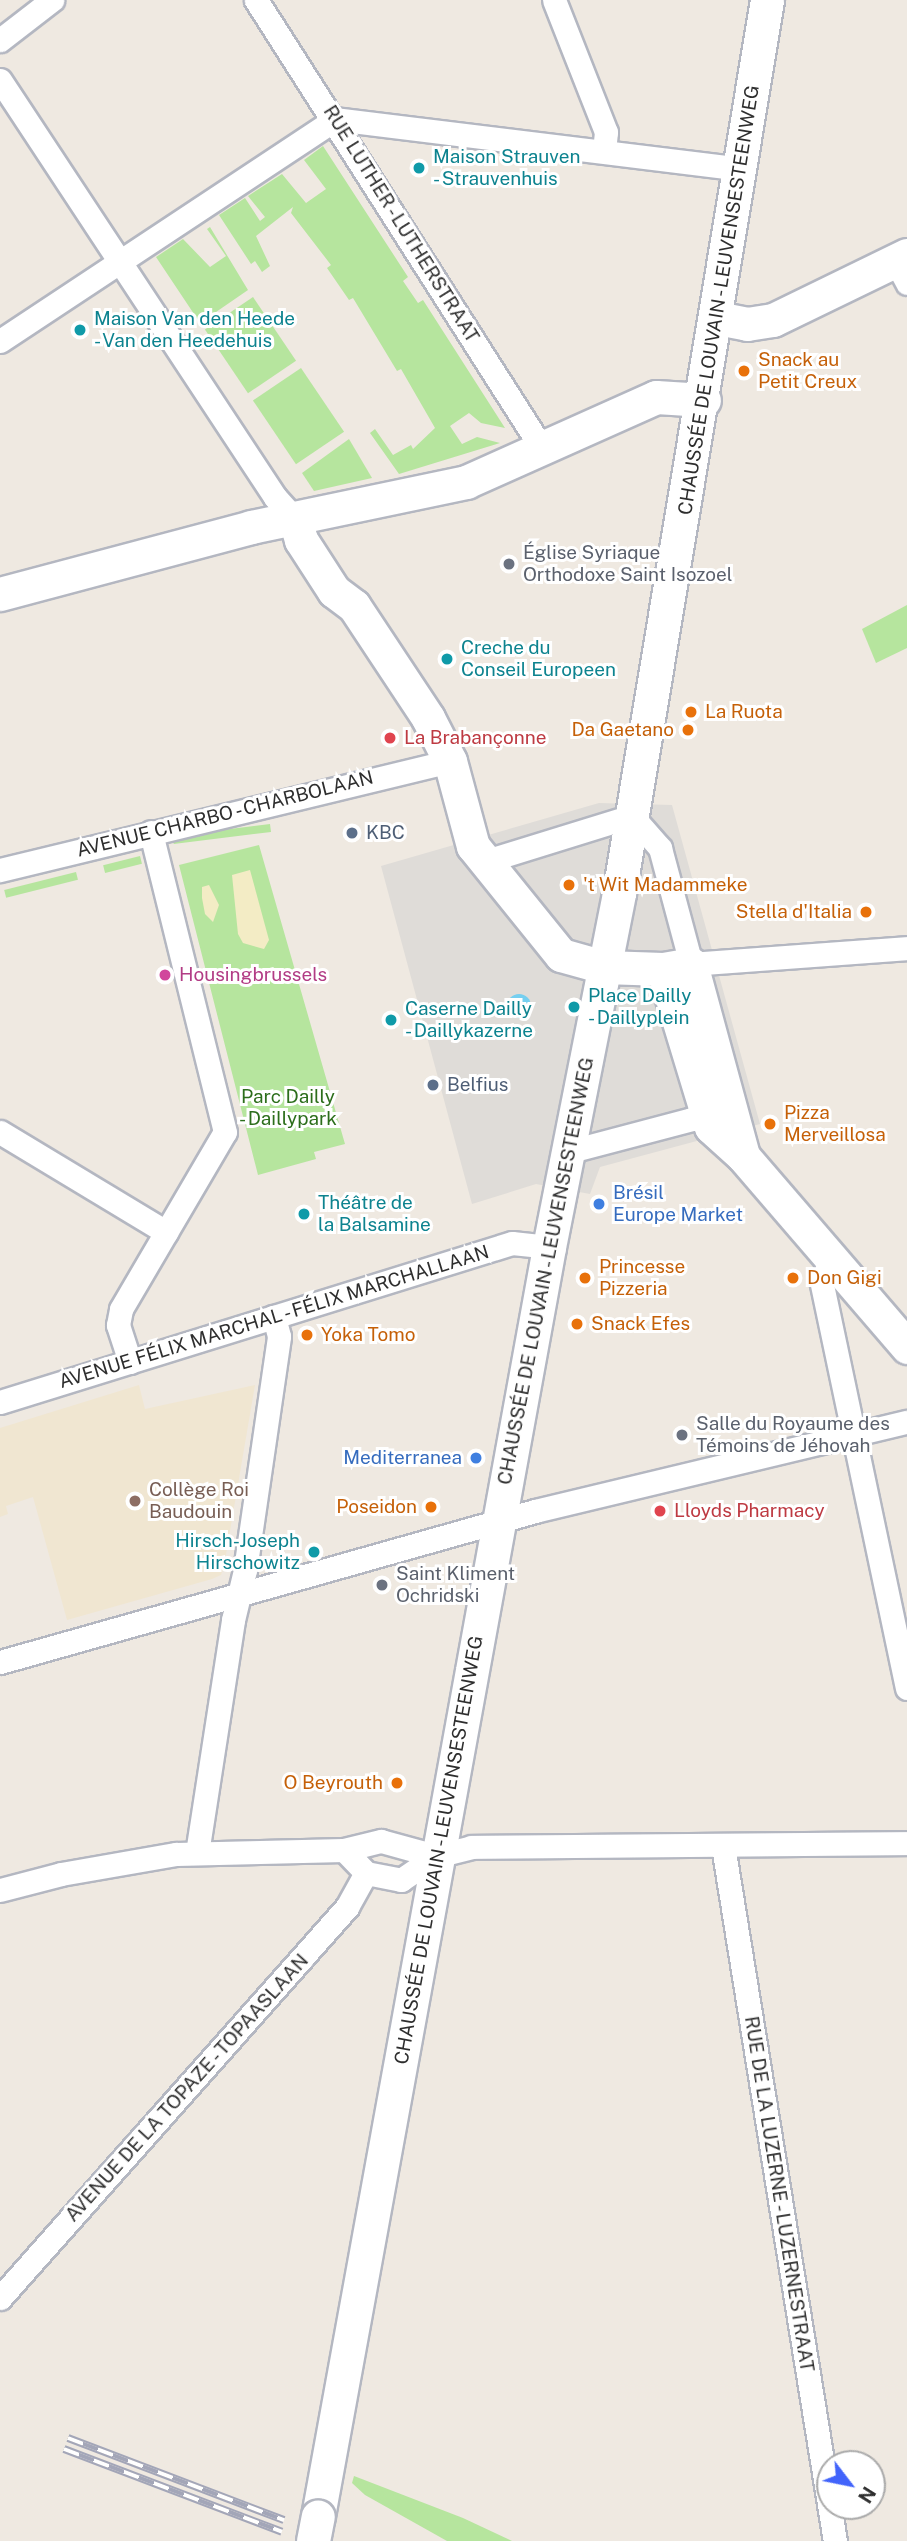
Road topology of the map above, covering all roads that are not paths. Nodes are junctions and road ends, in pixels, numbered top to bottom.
1 (52, 0) edge
2 (256, 0) edge
3 (554, 0) edge
4 (768, 0) edge
5 (0, 40) edge
6 (0, 80) edge
7 (335, 119) junction
8 (604, 150) junction
9 (741, 169) junction
10 (118, 261) junction
11 (903, 266) edge
12 (717, 318) junction
13 (0, 341) edge
14 (705, 400) junction
15 (543, 450) junction
16 (295, 519) junction
17 (0, 594) edge
18 (450, 761) junction
19 (632, 816) junction
20 (151, 832) junction
21 (483, 862) junction
22 (0, 870) edge
23 (907, 948) edge
24 (604, 967) junction
25 (677, 967) junction
26 (719, 1114) junction
27 (0, 1132) edge
28 (568, 1152) junction
29 (166, 1231) junction
30 (549, 1247) junction
31 (832, 1260) junction
32 (274, 1317) junction
33 (907, 1347) edge
34 (130, 1362) junction
35 (0, 1402) edge
36 (907, 1422) edge
37 (853, 1436) junction
38 (499, 1522) junction
39 (239, 1594) junction
40 (0, 1662) edge
41 (907, 1688) edge
42 (907, 1843) edge
43 (723, 1846) junction
44 (344, 1850) junction
45 (197, 1853) junction
46 (436, 1856) junction
47 (366, 1873) junction
48 (0, 1890) edge
49 (0, 2298) edge
50 (316, 2528) edge
51 (835, 2541) edge

1 - 5 street
2 - 7 street, RUE LUTHER - LUTHERSTRAAT
3 - 8 street
4 - 9 main road, CHAUSSÉE DE LOUVAIN - LEUVENSESTEENWEG
6 - 10 street
7 - 8 street
7 - 10 street
7 - 15 street, RUE LUTHER - LUTHERSTRAAT
8 - 9 street
9 - 12 main road, CHAUSSÉE DE LOUVAIN - LEUVENSESTEENWEG
10 - 13 street
10 - 16 street
11 - 12 main road
12 - 14 main road, CHAUSSÉE DE LOUVAIN - LEUVENSESTEENWEG
14 - 15 main road
14 - 19 main road, CHAUSSÉE DE LOUVAIN - LEUVENSESTEENWEG
15 - 16 main road
16 - 17 main road
16 - 18 main road
18 - 20 street, AVENUE CHARBO - CHARBOLAAN
18 - 21 main road
19 - 21 street
19 - 24 main road, CHAUSSÉE DE LOUVAIN - LEUVENSESTEENWEG
19 - 25 street
20 - 22 street, AVENUE CHARBO - CHARBOLAAN
20 - 29 street
21 - 24 main road
23 - 25 street
24 - 25 main road
24 - 28 main road, CHAUSSÉE DE LOUVAIN - LEUVENSESTEENWEG
25 - 26 main road
26 - 28 street
26 - 31 main road
27 - 29 street
28 - 30 main road, CHAUSSÉE DE LOUVAIN - LEUVENSESTEENWEG
29 - 34 street
30 - 32 street, AVENUE FÉLIX MARCHAL - FÉLIX MARCHALLAAN
30 - 38 main road, CHAUSSÉE DE LOUVAIN - LEUVENSESTEENWEG
31 - 33 main road
31 - 37 street
32 - 34 street, AVENUE FÉLIX MARCHAL - FÉLIX MARCHALLAAN
32 - 39 street
34 - 35 street, AVENUE FÉLIX MARCHAL - FÉLIX MARCHALLAAN
36 - 37 street
37 - 38 street
37 - 41 street
38 - 39 street
38 - 46 main road, CHAUSSÉE DE LOUVAIN - LEUVENSESTEENWEG
39 - 40 street
39 - 45 street
42 - 43 street
43 - 46 street
43 - 51 street, RUE DE LA LUZERNE - LUZERNESTRAAT
44 - 45 street
44 - 46 street
44 - 47 street
45 - 48 street
46 - 47 street
46 - 50 main road, CHAUSSÉE DE LOUVAIN - LEUVENSESTEENWEG
47 - 49 street, AVENUE DE LA TOPAZE - TOPAASLAAN

